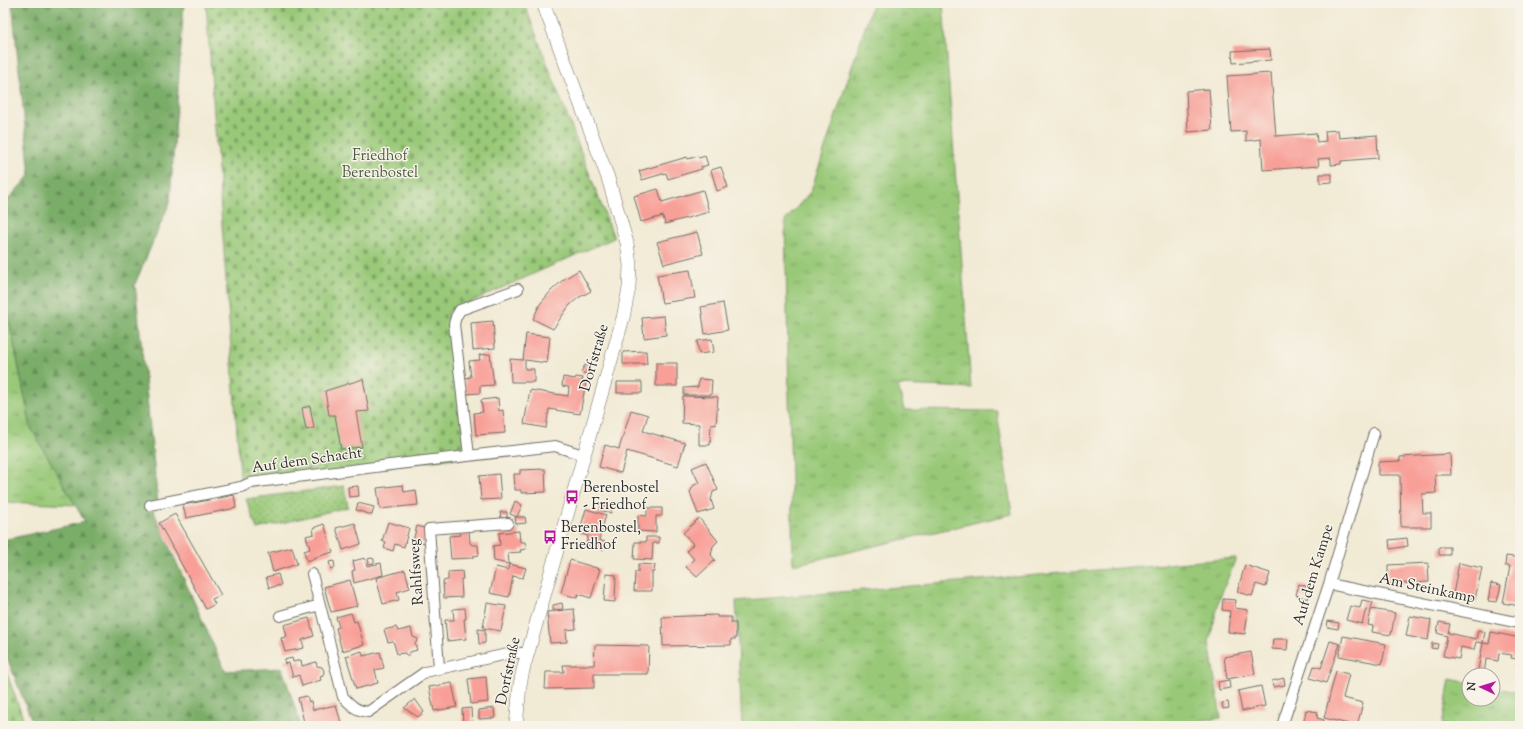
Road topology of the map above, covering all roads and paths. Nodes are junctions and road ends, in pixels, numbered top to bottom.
1 (543, 3) edge
2 (518, 289) dead end
3 (1374, 433) dead end
4 (469, 456) junction
5 (583, 456) junction
6 (150, 505) dead end
7 (508, 524) dead end
8 (312, 574) dead end
9 (1329, 584) junction
10 (320, 605) junction
11 (280, 616) dead end
12 (1520, 623) edge
13 (528, 653) junction
14 (439, 668) junction
15 (516, 726) edge
16 (1282, 726) edge

1 - 5 street, Dorfstraße
2 - 4 street
3 - 9 street, Auf dem Kampe
4 - 5 street, Auf dem Schacht
4 - 6 street, Auf dem Schacht
5 - 13 street, Dorfstraße
7 - 14 street, Rahlfsweg
8 - 10 street
9 - 12 street, Am Steinkamp
9 - 16 street, Auf dem Kampe
10 - 11 street
10 - 14 street
13 - 14 street
13 - 15 street, Dorfstraße

